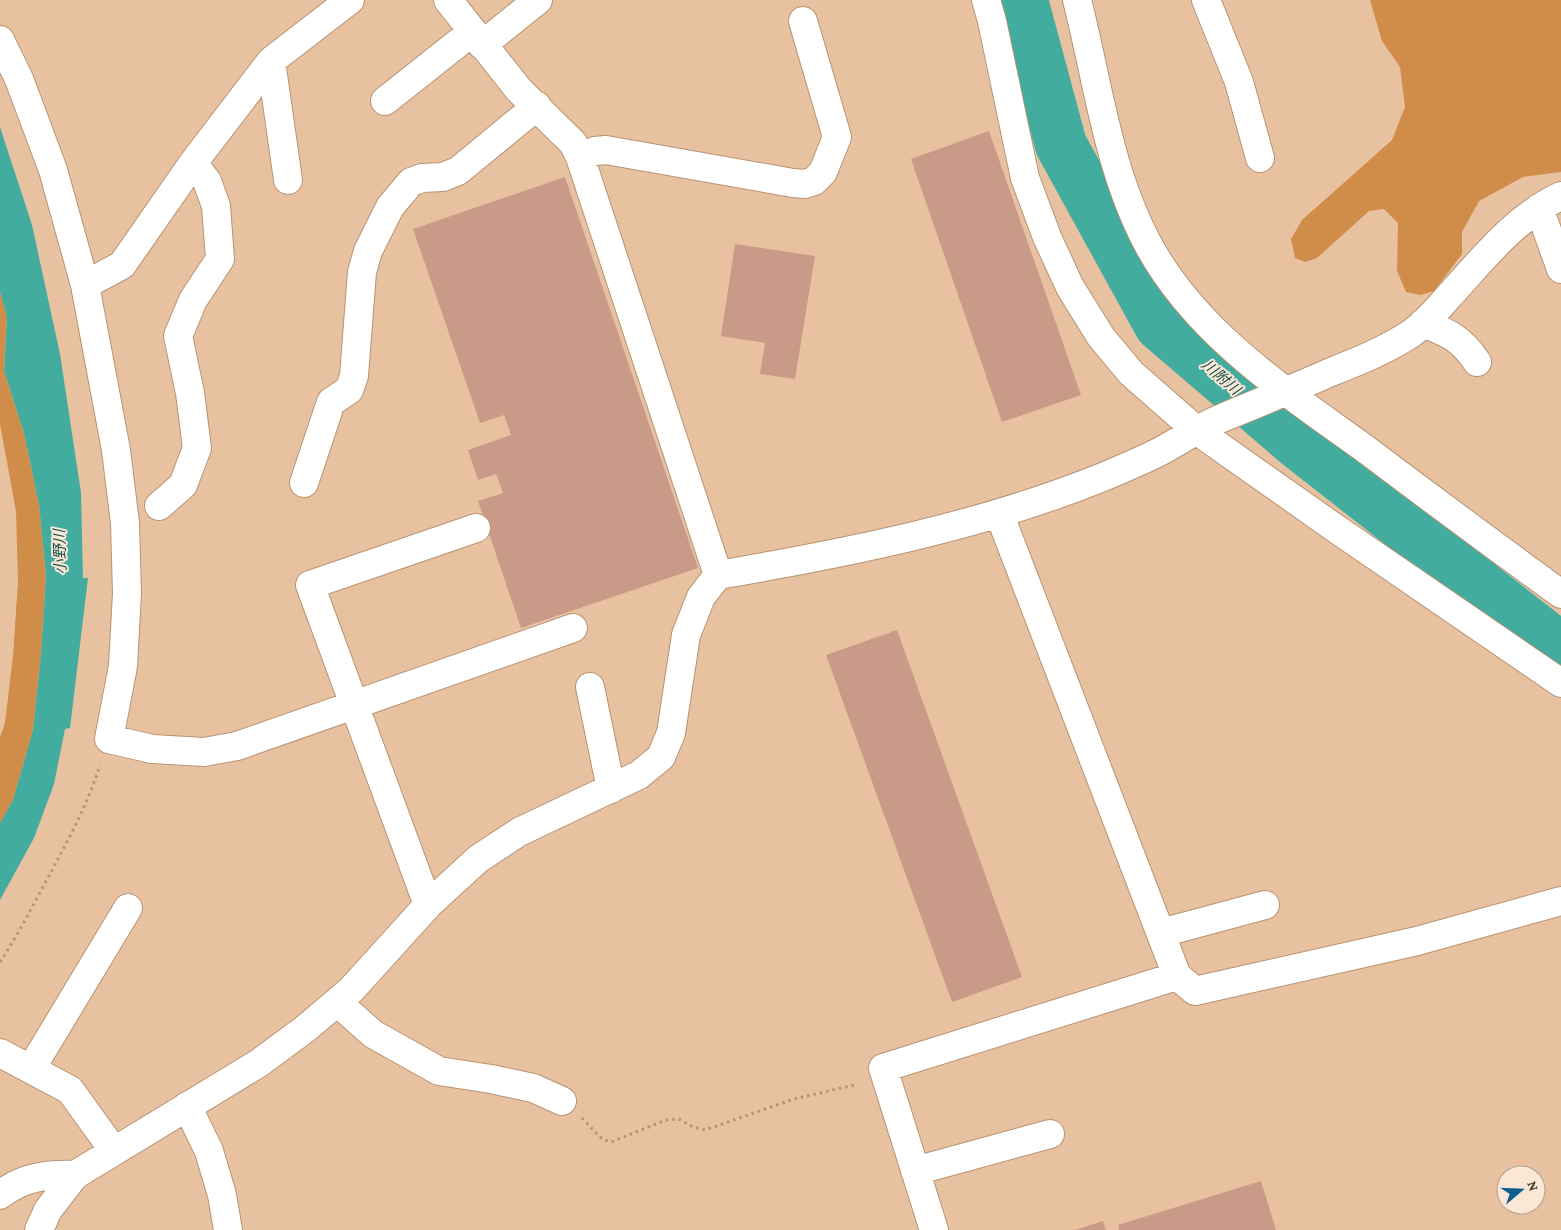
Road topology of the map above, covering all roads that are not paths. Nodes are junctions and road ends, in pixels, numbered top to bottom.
1 (350, 0) edge
2 (448, 0) edge
3 (538, 0) edge
4 (986, 0) edge
5 (1077, 0) edge
6 (1206, 0) edge
7 (803, 21) dead end
8 (477, 38) junction
9 (0, 40) edge
10 (271, 61) junction
11 (386, 101) dead end
12 (536, 106) junction
13 (580, 157) junction
14 (1260, 158) dead end
15 (193, 163) junction
16 (288, 180) dead end
17 (1550, 202) edge
18 (1561, 270) edge
19 (85, 285) junction
20 (1423, 323) junction
21 (1477, 362) dead end
22 (1278, 394) junction
23 (1203, 426) junction
24 (304, 483) dead end
25 (159, 506) dead end
26 (999, 513) junction
27 (476, 528) dead end
28 (718, 575) junction
29 (1561, 594) edge
30 (573, 628) dead end
31 (1561, 683) edge
32 (590, 687) dead end
33 (354, 706) junction
34 (611, 789) junction
35 (1561, 901) edge
36 (428, 904) junction
37 (1264, 905) dead end
38 (128, 908) dead end
39 (1161, 933) junction
40 (1177, 976) junction
41 (337, 1002) junction
42 (0, 1053) edge
43 (31, 1069) junction
44 (562, 1101) road end
45 (187, 1106) junction
46 (1050, 1134) dead end
47 (114, 1150) junction
48 (915, 1171) junction
49 (75, 1175) junction
50 (0, 1195) edge
51 (39, 1230) edge
52 (228, 1230) edge
53 (934, 1230) edge

1 - 10 street
2 - 8 street
3 - 8 street
4 - 23 street
5 - 22 street
6 - 14 street
7 - 13 street
8 - 11 street
8 - 12 street
9 - 19 street
10 - 15 street
10 - 16 street
12 - 13 street
12 - 24 street
13 - 28 street
15 - 19 street
15 - 25 street
17 - 18 street
17 - 20 street
19 - 33 street
20 - 21 street
20 - 22 street
22 - 23 street
22 - 29 street
23 - 26 street
23 - 31 street
26 - 28 street
26 - 39 street
27 - 33 street
28 - 34 street
30 - 33 street
32 - 34 street
33 - 36 street
34 - 36 street
35 - 40 street
36 - 41 street
37 - 39 street
38 - 43 street
39 - 40 street
40 - 48 street
41 - 44 street
41 - 45 street
42 - 43 street
43 - 47 street
45 - 47 street
45 - 52 street
46 - 48 street
47 - 49 street
48 - 53 street
49 - 50 street
49 - 51 street

